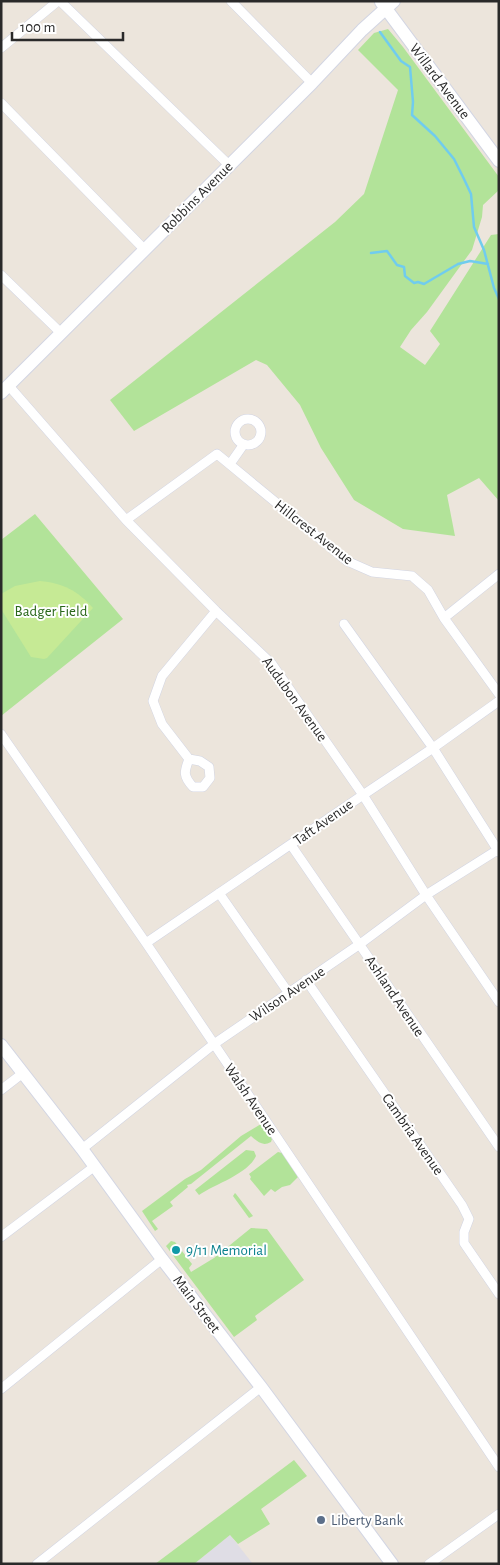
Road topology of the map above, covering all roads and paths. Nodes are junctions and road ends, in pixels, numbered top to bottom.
1 (59, 1) edge
2 (231, 1) edge
3 (387, 4) edge
4 (1, 48) edge
5 (312, 83) junction
6 (1, 104) edge
7 (499, 161) edge
8 (229, 165) junction
9 (145, 250) junction
10 (1, 275) edge
11 (61, 333) junction
12 (5, 389) edge
13 (244, 444) dead end
14 (230, 464) junction
15 (126, 520) junction
16 (499, 574) edge
17 (216, 611) junction
18 (444, 618) junction
19 (344, 624) dead end
20 (499, 694) edge
21 (499, 701) edge
22 (1, 734) edge
23 (433, 748) junction
24 (189, 759) dead end
25 (363, 795) junction
26 (291, 844) junction
27 (498, 850) edge
28 (219, 893) junction
29 (426, 895) junction
30 (146, 943) junction
31 (360, 944) junction
32 (306, 980) junction
33 (288, 992) junction
34 (499, 1002) edge
35 (214, 1044) junction
36 (1, 1045) edge
37 (23, 1073) junction
38 (1, 1090) edge
39 (499, 1147) edge
40 (82, 1149) junction
41 (95, 1166) junction
42 (1, 1237) edge
43 (162, 1258) junction
44 (499, 1294) edge
45 (260, 1387) junction
46 (1, 1389) edge
47 (499, 1466) edge
48 (499, 1514) edge
49 (37, 1564) edge
50 (392, 1564) edge
51 (430, 1564) edge

1 - 4 street
1 - 8 street
2 - 5 street
3 - 5 main road, Robbins Avenue
3 - 7 main road, Willard Avenue
5 - 8 main road, Robbins Avenue
6 - 9 street
8 - 9 main road, Robbins Avenue
9 - 11 main road, Robbins Avenue
10 - 11 street
11 - 12 main road, Robbins Avenue
12 - 15 street, Audubon Avenue
13 - 14 street
14 - 15 street, Hillcrest Avenue
14 - 18 street, Hillcrest Avenue
15 - 17 street, Audubon Avenue
16 - 18 street
17 - 24 street
17 - 25 street, Audubon Avenue
18 - 20 street, Hillcrest Avenue
19 - 23 street
21 - 23 street, Taft Avenue
22 - 30 street, Walsh Avenue
23 - 25 street, Taft Avenue
23 - 27 street
25 - 26 street, Taft Avenue
25 - 29 street, Audubon Avenue
26 - 28 street, Taft Avenue
26 - 31 street, Ashland Avenue
27 - 29 street, Wilson Avenue
28 - 30 street, Taft Avenue
28 - 33 street
29 - 31 street, Wilson Avenue
29 - 34 street, Audubon Avenue
30 - 35 street, Walsh Avenue
31 - 32 street, Wilson Avenue
31 - 39 street, Ashland Avenue
32 - 33 street, Wilson Avenue
32 - 44 street, Cambria Avenue
33 - 35 street, Wilson Avenue
35 - 40 street, Wilson Avenue
35 - 47 street, Walsh Avenue
36 - 37 main road, Main Street
37 - 38 street
37 - 40 main road, Main Street
40 - 41 main road, Main Street
41 - 42 street
41 - 43 main road, Main Street
43 - 45 main road, Main Street
43 - 46 street
45 - 49 street
45 - 50 main road, Main Street
48 - 51 street

